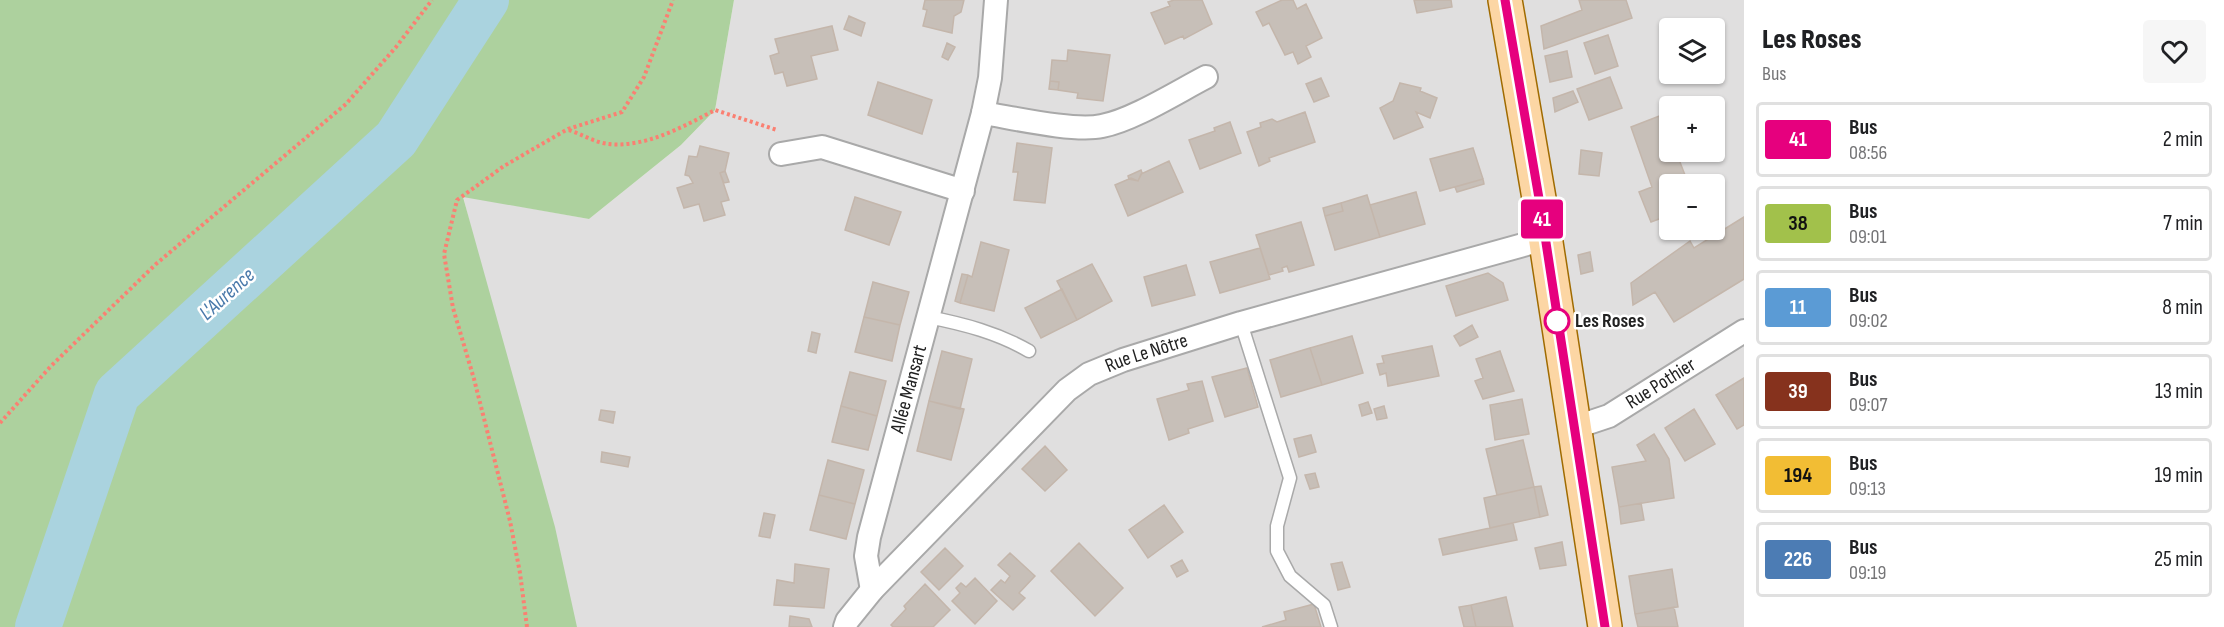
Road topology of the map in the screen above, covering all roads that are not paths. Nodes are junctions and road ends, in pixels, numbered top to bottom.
1 (996, 0) edge
2 (1505, 0) edge
3 (1206, 78) dead end
4 (983, 113) junction
5 (781, 154) dead end
6 (963, 191) junction
7 (1545, 239) junction
8 (928, 317) junction
9 (1241, 324) junction
10 (1744, 331) edge
11 (1029, 351) dead end
12 (1573, 428) junction
13 (872, 590) junction
14 (845, 627) edge
15 (1331, 627) edge
16 (1605, 627) edge

1 - 4 street, Allée Mansart
2 - 7 main road
3 - 4 street
4 - 6 street, Allée Mansart
5 - 6 street
6 - 8 street, Allée Mansart
7 - 9 street, Rue Le Nôtre
7 - 12 main road
8 - 11 lane
8 - 13 street, Allée Mansart
9 - 13 street, Rue Le Nôtre
9 - 15 lane
10 - 12 street, Rue Pothier
12 - 16 main road
13 - 14 street, Rue Le Nôtre

